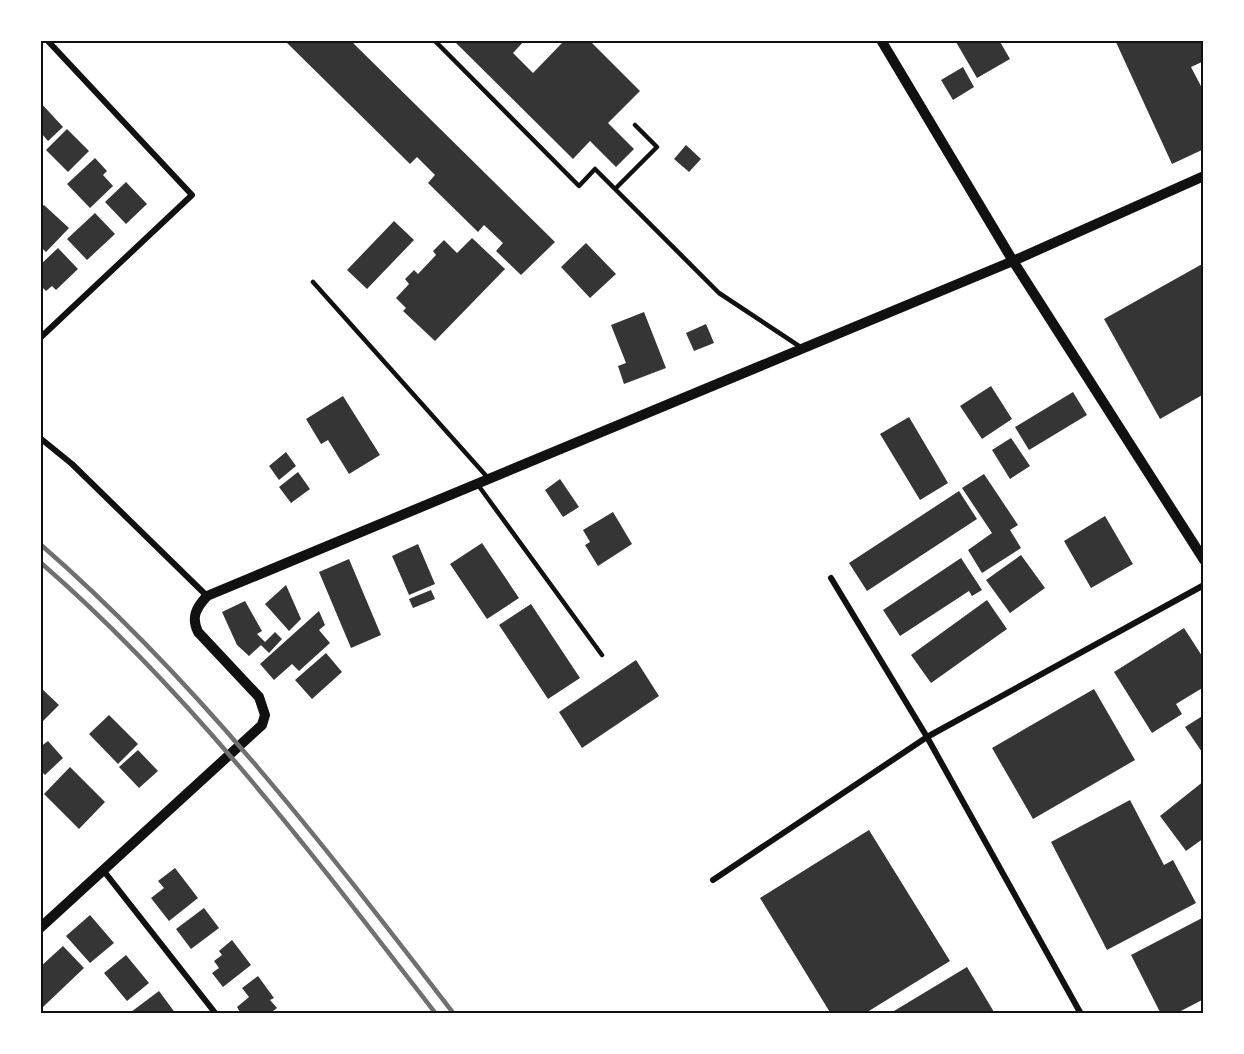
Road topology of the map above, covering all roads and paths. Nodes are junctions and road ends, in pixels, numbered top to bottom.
1 (47, 40) edge
2 (434, 40) edge
3 (881, 40) edge
4 (635, 125) dead end
5 (1203, 176) edge
6 (615, 189) junction
7 (1013, 261) junction
8 (313, 282) dead end
9 (40, 338) edge
10 (802, 348) junction
11 (40, 438) edge
12 (489, 479) junction
13 (477, 484) junction
14 (1203, 560) edge
15 (831, 578) dead end
16 (1203, 585) edge
17 (207, 596) junction
18 (602, 655) dead end
19 (927, 737) junction
20 (103, 870) junction
21 (713, 880) dead end
22 (40, 928) edge
23 (216, 1014) edge
24 (1081, 1014) edge

1 - 9 street
2 - 6 lane
3 - 7 street
4 - 6 lane
5 - 7 street
6 - 10 lane
7 - 10 street
7 - 14 street
8 - 12 lane
10 - 12 street
11 - 17 street
12 - 13 street
13 - 17 street
13 - 18 lane
15 - 19 street
16 - 19 street
17 - 20 street
19 - 21 street
19 - 24 street
20 - 22 street
20 - 23 street

